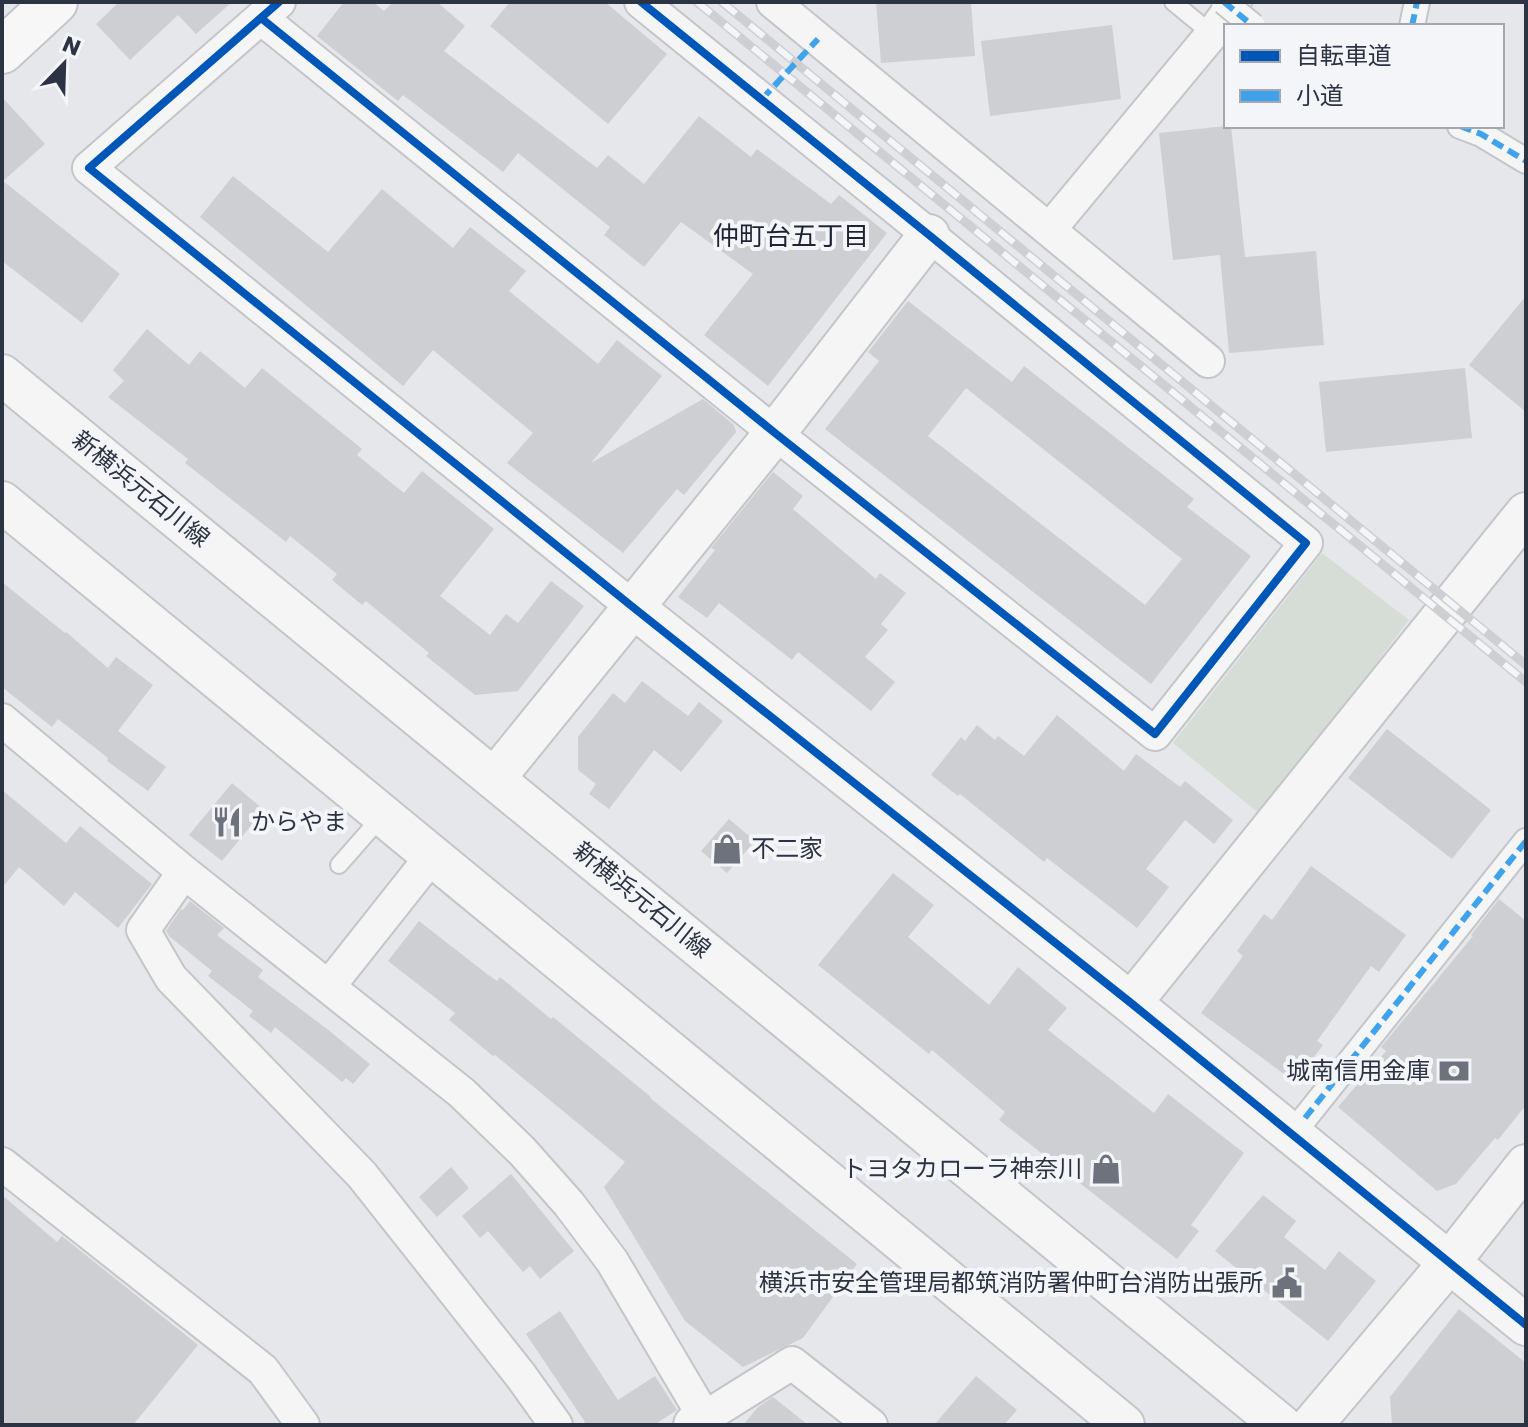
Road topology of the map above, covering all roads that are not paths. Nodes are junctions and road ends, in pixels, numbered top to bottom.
1 (55, 2) edge
2 (641, 2) edge
3 (773, 2) edge
4 (1173, 2) edge
5 (1224, 2) edge
6 (1235, 2) edge
7 (1417, 2) edge
8 (270, 10) edge
9 (1251, 24) edge
10 (1412, 24) edge
11 (1212, 34) junction
12 (2, 51) edge
13 (1465, 128) edge
14 (1526, 161) edge
15 (1049, 230) junction
16 (929, 235) junction
17 (1208, 361) dead end
18 (2, 375) edge
19 (775, 433) junction
20 (2, 502) edge
21 (1526, 513) edge
22 (634, 608) junction
23 (2, 720) edge
24 (494, 779) junction
25 (383, 815) junction
26 (1526, 841) edge
27 (432, 856) junction
28 (339, 865) dead end
29 (184, 872) junction
30 (329, 986) junction
31 (1131, 1003) junction
32 (1305, 1118) dead end
33 (2, 1164) edge
34 (1526, 1165) edge
35 (1449, 1263) junction
36 (1526, 1325) edge
37 (702, 1423) edge
38 (303, 1425) edge
39 (556, 1425) edge
40 (871, 1425) edge
41 (1124, 1425) edge
42 (1281, 1425) edge
43 (1312, 1425) edge

1 - 12 main road
2 - 16 street
3 - 15 street
4 - 11 lane
5 - 9 street, bridge
6 - 11 street
7 - 10 street
8 - 19 street
8 - 22 street
11 - 15 street
13 - 14 street
15 - 17 street
16 - 19 street
16 - 19 street
18 - 24 street, 新横浜元石川線
19 - 22 street
20 - 25 street
21 - 31 street
22 - 24 street
22 - 31 street
23 - 29 street
24 - 42 street, 新横浜元石川線
25 - 27 street
25 - 28 lane
26 - 32 street
27 - 30 street
27 - 41 street
29 - 30 street
29 - 39 street
30 - 37 street
31 - 35 street
33 - 38 street
34 - 35 street
35 - 36 street
35 - 43 street
37 - 40 street

